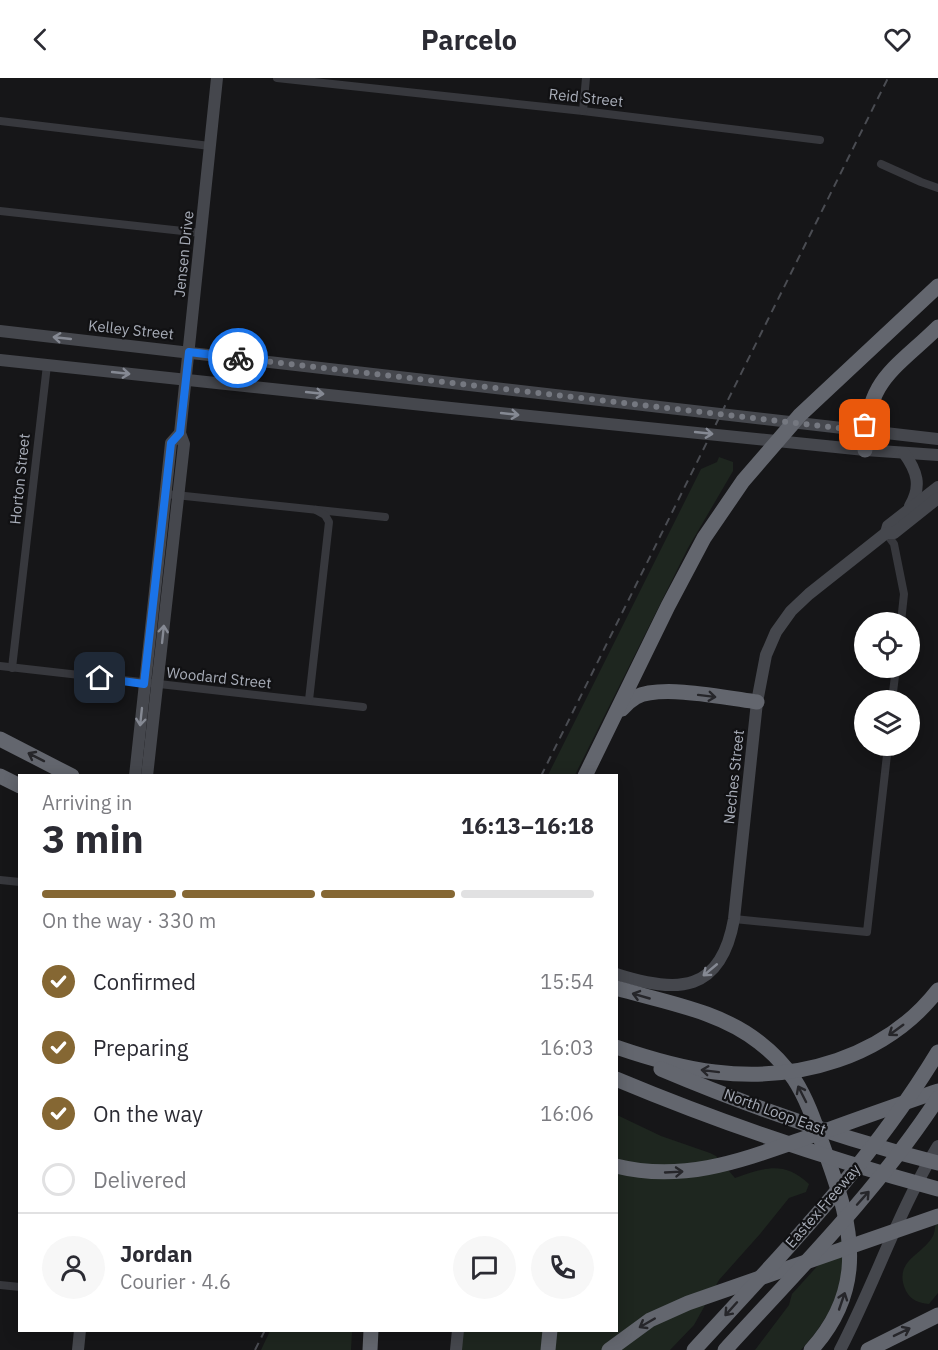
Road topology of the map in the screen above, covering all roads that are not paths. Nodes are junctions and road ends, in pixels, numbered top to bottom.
1 (217, 78) edge
2 (276, 78) edge
3 (586, 78) edge
4 (583, 111) junction
5 (0, 121) edge
6 (820, 140) dead end
7 (210, 146) junction
8 (881, 164) dead end
9 (938, 188) edge
10 (0, 211) edge
11 (201, 233) junction
12 (938, 286) edge
13 (938, 327) edge
14 (0, 331) edge
15 (189, 352) junction
16 (0, 360) edge
17 (47, 364) junction
18 (186, 380) junction
19 (865, 431) junction
20 (180, 433) junction
21 (935, 437) edge
22 (865, 450) junction
23 (904, 453) junction
24 (938, 455) edge
25 (938, 487) edge
26 (166, 494) junction
27 (179, 495) junction
28 (938, 498) edge
29 (316, 509) junction
30 (907, 510) junction
31 (385, 517) dead end
32 (886, 534) junction
33 (902, 612) edge
34 (0, 666) edge
35 (12, 668) junction
36 (144, 684) junction
37 (157, 685) junction
38 (309, 700) junction
39 (757, 702) junction
40 (363, 707) dead end
41 (616, 715) junction
42 (0, 739) edge
43 (887, 756) edge
44 (68, 774) edge
45 (135, 774) edge
46 (147, 774) edge
47 (586, 774) edge
48 (0, 776) edge
49 (18, 785) edge
50 (0, 880) edge
51 (18, 882) edge
52 (734, 919) junction
53 (618, 975) edge
54 (618, 989) edge
55 (938, 990) edge
56 (618, 1049) edge
57 (618, 1049) edge
58 (938, 1052) edge
59 (618, 1080) edge
60 (938, 1090) edge
61 (938, 1098) edge
62 (938, 1146) edge
63 (938, 1163) edge
64 (618, 1166) edge
65 (938, 1189) edge
66 (938, 1215) edge
67 (0, 1285) edge
68 (18, 1287) edge
69 (938, 1315) edge
70 (80, 1332) edge
71 (371, 1332) edge
72 (458, 1332) edge
73 (550, 1332) edge
74 (78, 1350) edge
75 (370, 1350) edge
76 (456, 1350) edge
77 (548, 1350) edge
78 (609, 1350) edge
79 (694, 1350) edge
80 (725, 1350) edge
81 (812, 1350) edge
82 (840, 1350) edge
83 (868, 1350) edge

1 - 7 main road, Jensen Drive
2 - 4 street, Reid Street
3 - 4 street
4 - 6 street, Reid Street
5 - 7 street
7 - 11 main road, Jensen Drive
8 - 9 street
10 - 11 street
11 - 15 main road, Jensen Drive
12 - 41 highway
13 - 19 highway
15 -> 14 main road, Kelley Street
15 - 18 main road, Jensen Drive
15 - 19 main road, Kelley Street
16 - 17 main road
17 -> 18 main road
17 - 35 street, Horton Street
18 - 20 main road, Jensen Drive
18 -> 22 main road
19 - 21 main road, Kelley Street
19 - 22 highway
20 - 26 main road, Jensen Drive
20 - 27 main road, Jensen Drive
22 - 23 main road
23 - 24 main road
23 - 30 main road
25 - 30 main road, Neches Street
26 - 27 street
26 - 36 main road, Jensen Drive
27 - 29 street
37 -> 27 main road, Jensen Drive
28 - 32 main road, Neches Street
29 - 31 street
29 - 38 street
30 - 32 main road, Neches Street
32 - 33 street
32 - 39 main road, Neches Street
34 - 35 street, Woodard Street
35 - 36 street, Woodard Street
36 - 37 street, Woodard Street
36 -> 45 main road, Jensen Drive
37 - 38 street, Woodard Street
37 - 46 main road, Jensen Drive
38 - 40 street, Woodard Street
41 -> 39 highway
39 - 52 main road, Neches Street
41 - 47 highway
44 -> 42 highway
43 - 52 street
48 - 49 highway
50 - 51 street
52 -> 53 main road, Neches Street
81 -> 54 highway
55 -> 56 highway
57 - 63 highway, North Loop East
58 -> 79 highway, Eastex Freeway
59 - 65 highway, North Loop East
64 -> 60 highway
80 -> 61 highway, Eastex Freeway
62 - 82 main road
66 -> 78 highway
67 - 68 street
83 -> 69 highway
70 - 74 main road
71 - 75 highway
72 - 76 main road
73 - 77 highway

